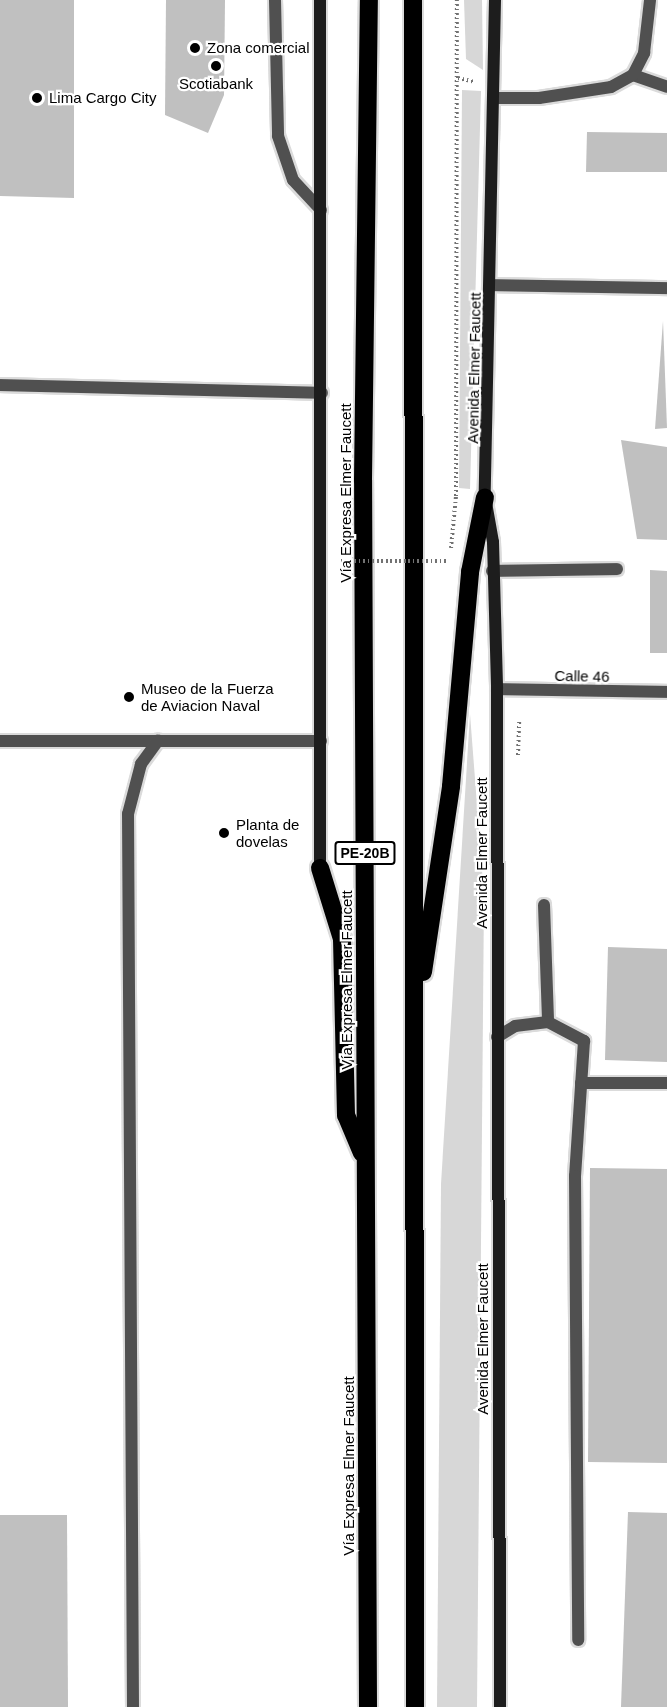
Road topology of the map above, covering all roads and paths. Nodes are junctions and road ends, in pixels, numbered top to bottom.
1 (275, 0) edge
2 (320, 0) edge
3 (369, 0) edge
4 (413, 0) edge
5 (457, 0) edge
6 (495, 0) edge
7 (650, 0) edge
8 (633, 75) junction
9 (667, 87) edge
10 (494, 98) junction
11 (321, 210) junction
12 (491, 285) junction
13 (667, 288) edge
14 (0, 386) edge
15 (322, 393) junction
16 (485, 496) junction
17 (341, 561) dead end
18 (617, 569) dead end
19 (492, 571) junction
20 (497, 689) junction
21 (667, 692) edge
22 (0, 741) edge
23 (158, 741) junction
24 (321, 741) junction
25 (320, 868) joint
26 (544, 904) dead end
27 (548, 1022) junction
28 (414, 1030) junction
29 (497, 1037) junction
30 (581, 1083) junction
31 (667, 1083) edge
32 (366, 1163) junction
33 (578, 1640) dead end
34 (132, 1707) edge
35 (368, 1707) edge
36 (415, 1707) edge
37 (500, 1707) edge

1 - 11 street
2 - 11 main road
3 - 32 highway, Vía Expresa Elmer Faucett / PE-20B
4 - 28 highway, PE-20B
5 - 17 path, bridge
6 - 10 main road, Avenida Elmer Faucett
7 - 8 street
8 - 9 street
8 - 10 street
10 - 12 main road, Avenida Elmer Faucett
11 - 15 main road
12 - 13 street
12 - 16 main road, Avenida Elmer Faucett
14 - 15 street
15 - 24 main road
16 - 19 main road, Avenida Elmer Faucett
16 - 28 highway
18 - 19 street
19 - 20 main road, Avenida Elmer Faucett
20 - 21 street, Calle 46
20 - 29 main road, Avenida Elmer Faucett
22 - 23 street
23 - 24 street
23 - 34 street
24 - 25 main road
25 - 32 highway
26 - 27 street
27 - 29 street
27 - 30 street
28 - 36 highway, PE-20B
29 - 37 main road, Avenida Elmer Faucett
30 - 31 street
30 - 33 street
32 - 35 highway, Vía Expresa Elmer Faucett / PE-20B

